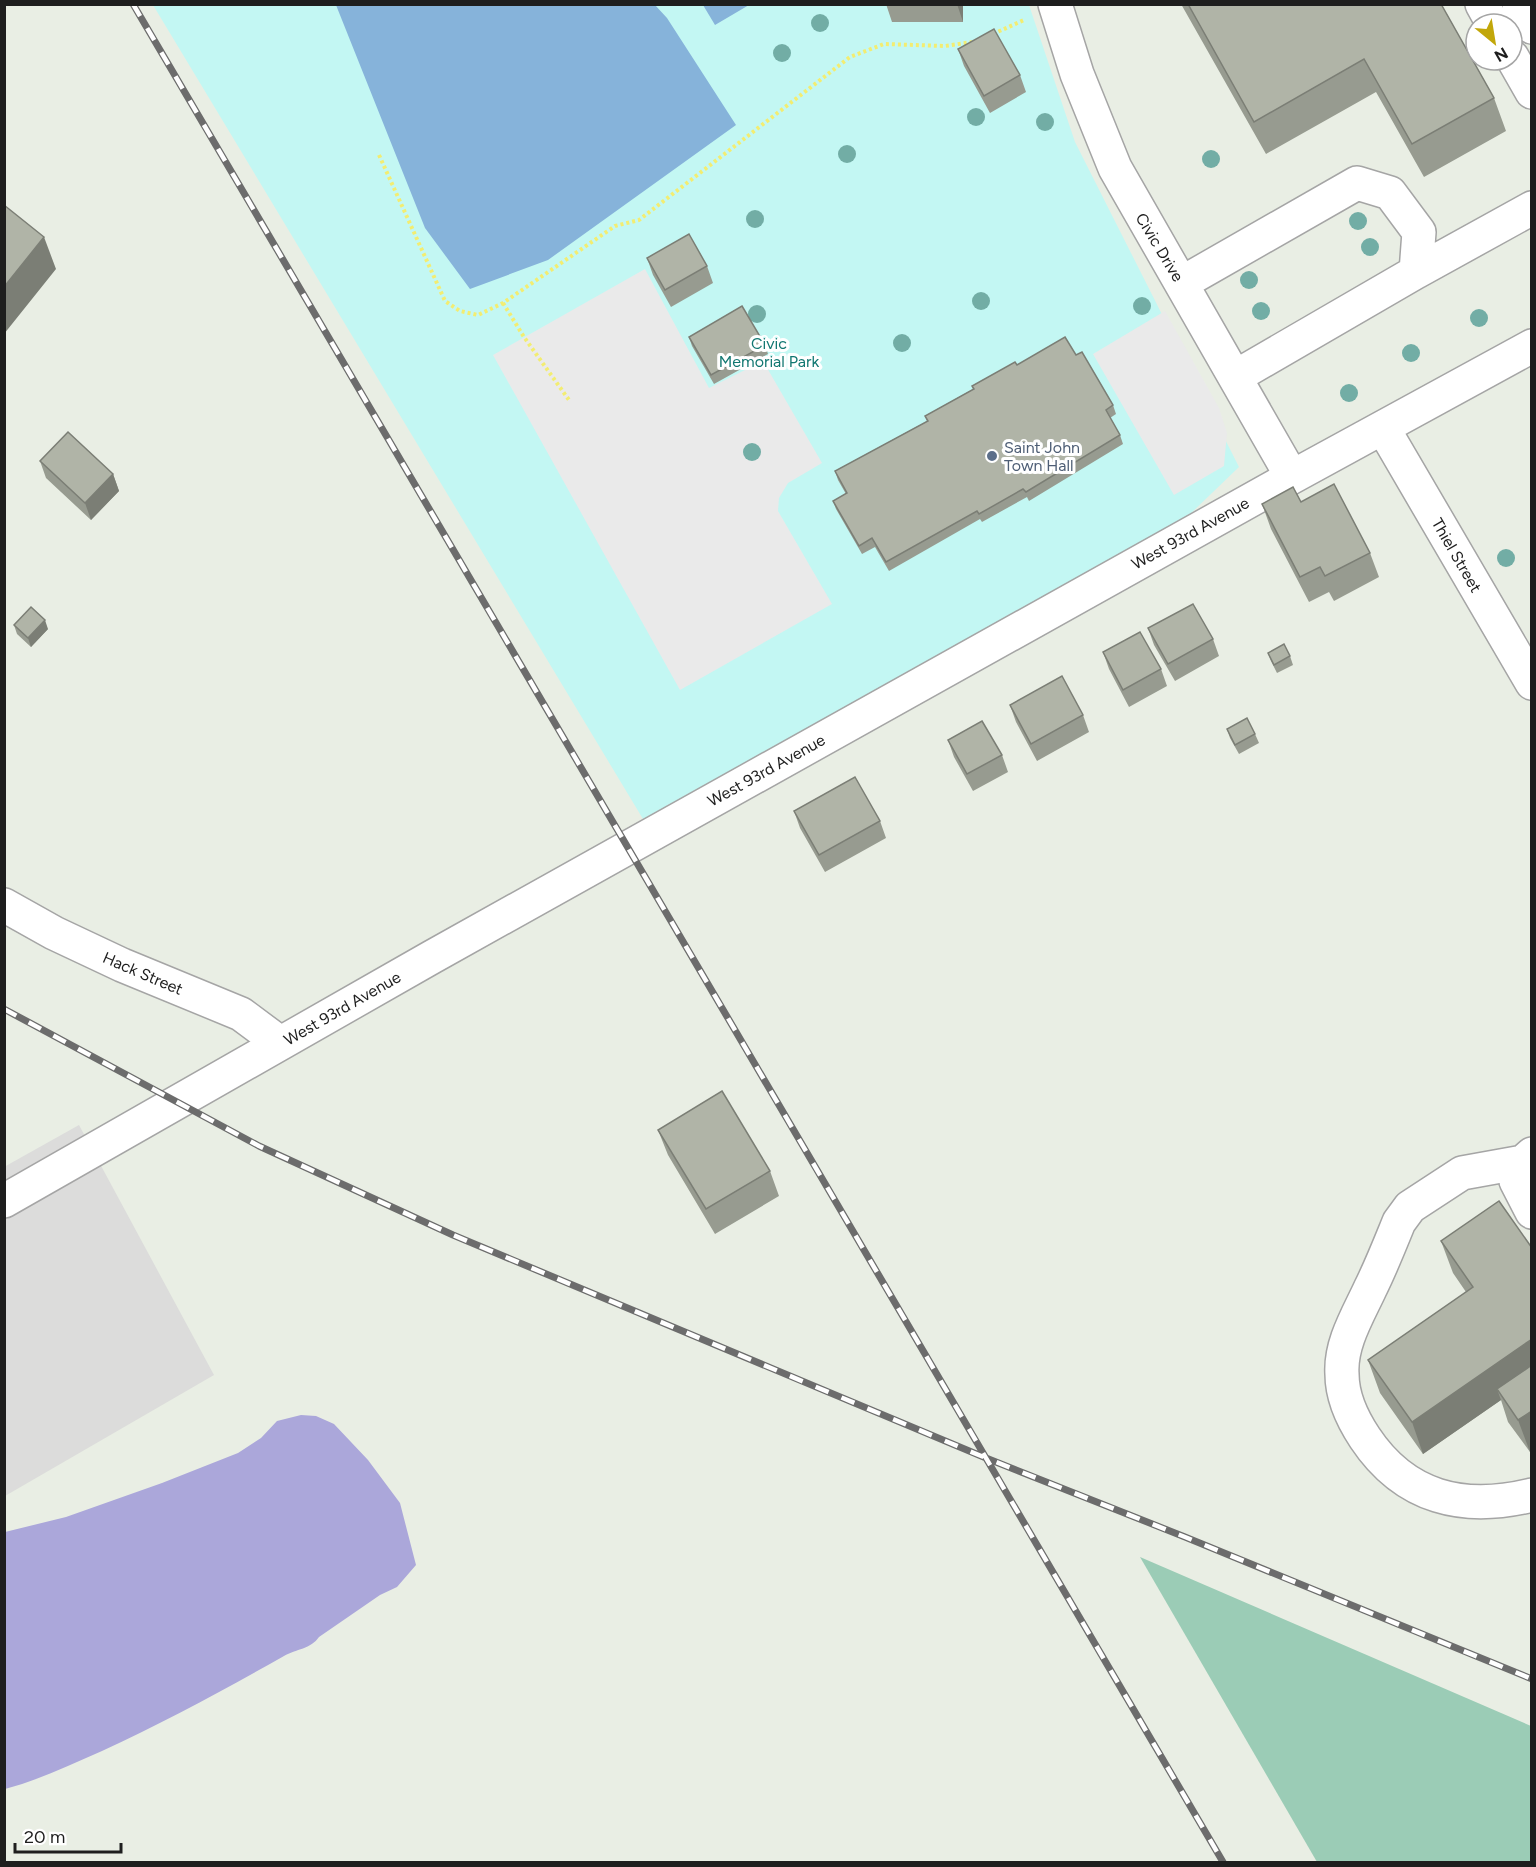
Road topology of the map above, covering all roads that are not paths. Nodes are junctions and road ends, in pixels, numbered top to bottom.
1 (1519, 4) edge
2 (1056, 6) edge
3 (1532, 27) edge
4 (1521, 72) edge
5 (1532, 92) edge
6 (1532, 207) edge
7 (1416, 272) junction
8 (1182, 283) junction
9 (1532, 346) edge
10 (1235, 377) junction
11 (1383, 428) junction
12 (1292, 477) junction
13 (1532, 683) edge
14 (4, 905) edge
15 (280, 1043) junction
16 (1527, 1158) edge
17 (4, 1201) edge
18 (1529, 1209) edge
19 (1532, 1495) edge

1 - 3 street
2 - 8 street, Civic Drive
4 - 5 street
6 - 7 street
7 - 8 street
7 - 10 street
8 - 10 street, Civic Drive
9 - 11 street, West 93rd Avenue
10 - 12 street, Civic Drive
11 - 12 street, West 93rd Avenue
11 - 13 street, Thiel Street
12 - 15 street, West 93rd Avenue
14 - 15 street, Hack Street
15 - 17 street, West 93rd Avenue
16 - 18 street
16 - 19 street

